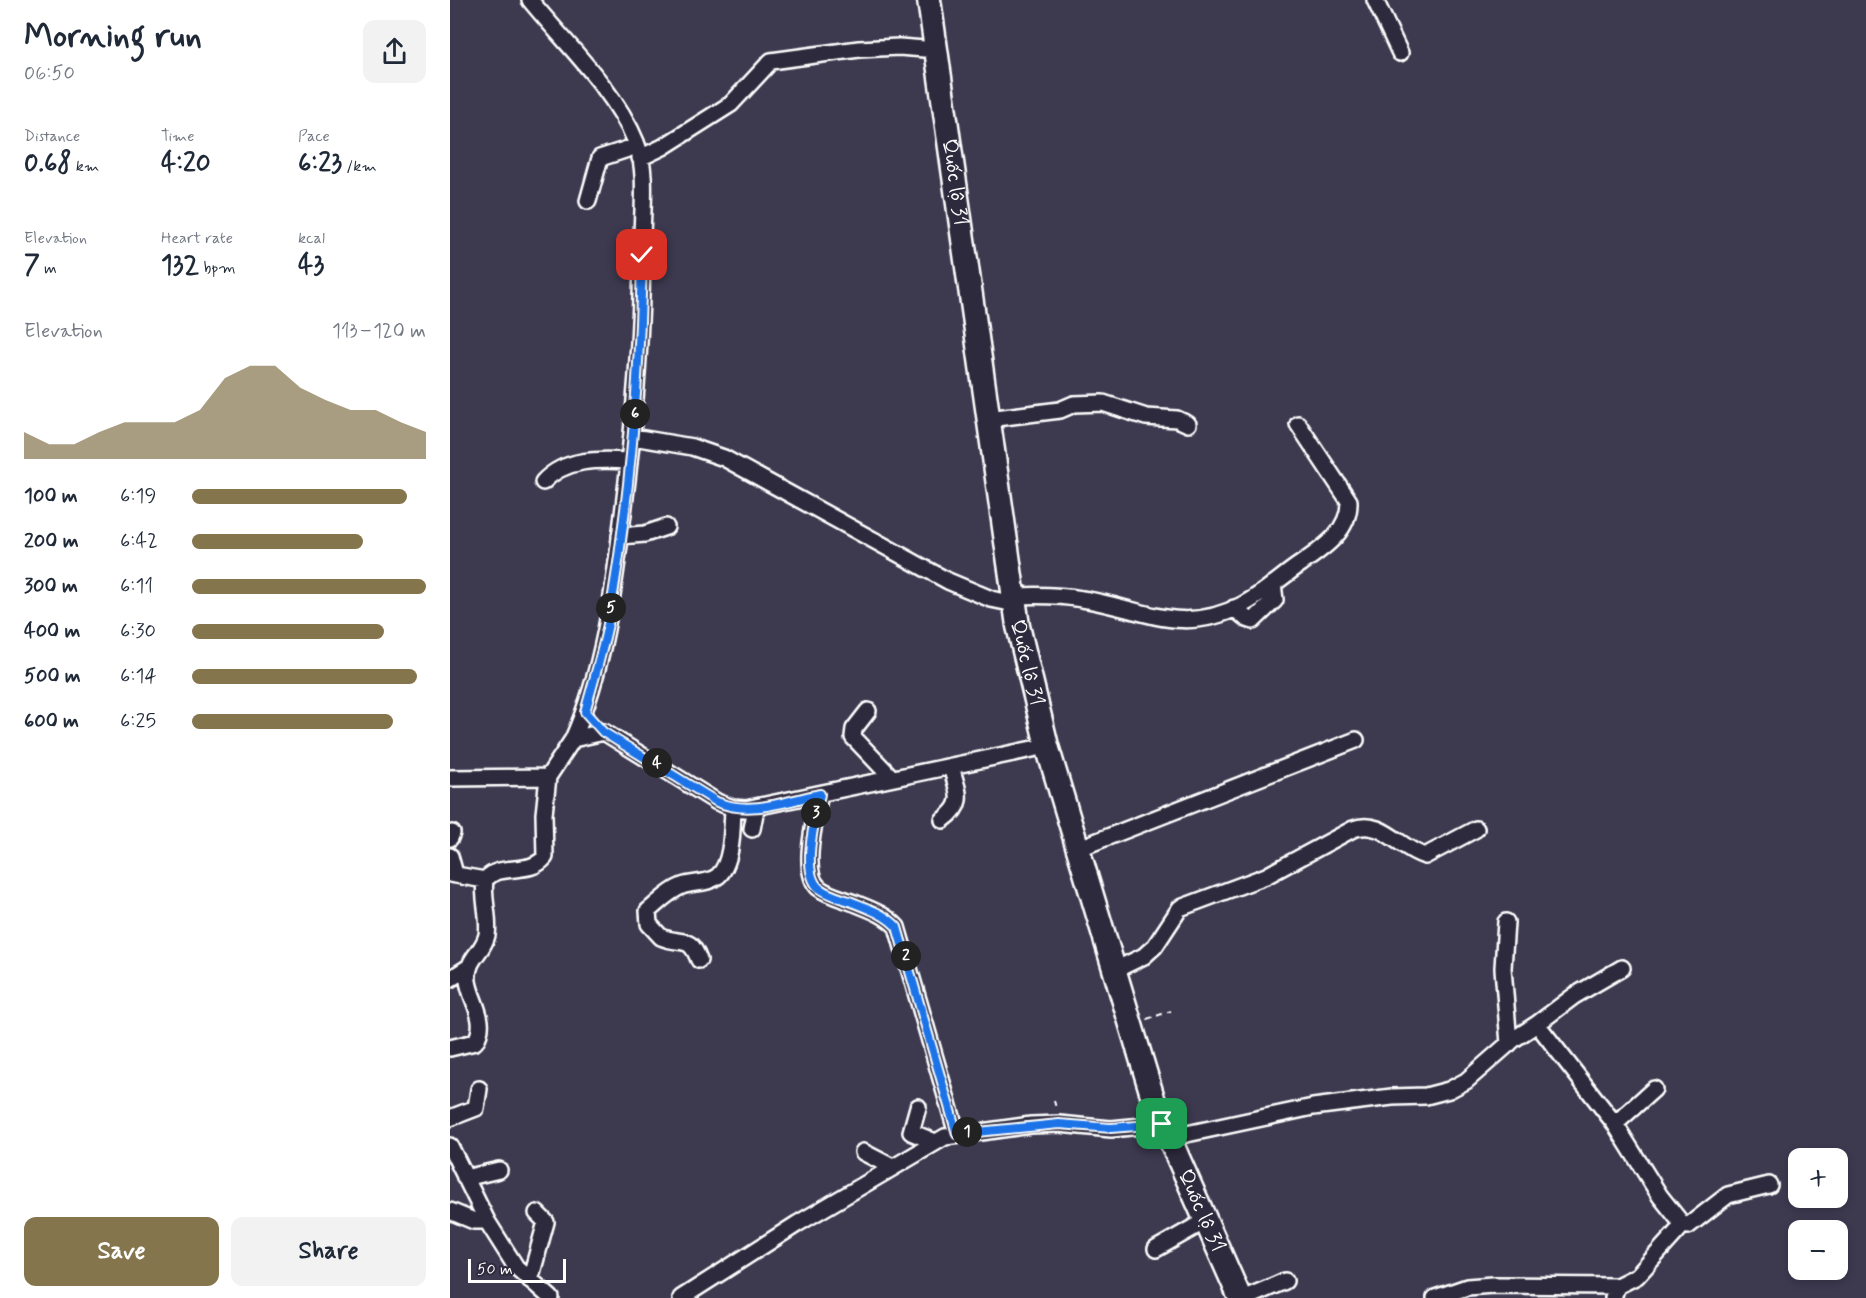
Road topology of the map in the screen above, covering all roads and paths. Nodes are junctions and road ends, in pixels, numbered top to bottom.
1 (530, 0) edge
2 (929, 0) edge
3 (1376, 0) edge
4 (937, 50) junction
5 (1400, 53) dead end
6 (639, 152) junction
7 (588, 201) dead end
8 (988, 419) junction
9 (1188, 424) dead end
10 (1298, 424) dead end
11 (633, 437) junction
12 (629, 461) junction
13 (543, 482) dead end
14 (666, 527) dead end
15 (620, 536) junction
16 (1014, 600) junction
17 (868, 711) dead end
18 (585, 712) junction
19 (603, 732) junction
20 (573, 739) junction
21 (1356, 740) dead end
22 (1047, 746) junction
23 (951, 766) junction
24 (548, 777) junction
25 (450, 778) edge
26 (892, 778) junction
27 (820, 794) junction
28 (733, 808) junction
29 (756, 808) junction
30 (943, 820) dead end
31 (752, 829) dead end
32 (1476, 829) dead end
33 (1077, 849) junction
34 (450, 856) edge
35 (453, 874) edge
36 (485, 880) junction
37 (1506, 922) dead end
38 (699, 960) dead end
39 (469, 967) junction
40 (1622, 968) dead end
41 (1113, 971) junction
42 (450, 978) edge
43 (1171, 1011) dead end
44 (1130, 1024) junction
45 (1537, 1024) junction
46 (1509, 1044) junction
47 (450, 1048) edge
48 (479, 1089) dead end
49 (1654, 1089) dead end
50 (918, 1107) dead end
51 (450, 1118) edge
52 (1615, 1124) junction
53 (1166, 1131) junction
54 (957, 1134) junction
55 (935, 1142) junction
56 (451, 1152) edge
57 (863, 1152) dead end
58 (892, 1167) junction
59 (499, 1170) dead end
60 (465, 1178) junction
61 (1770, 1185) dead end
62 (450, 1211) edge
63 (537, 1213) dead end
64 (487, 1221) junction
65 (1205, 1221) junction
66 (1683, 1225) junction
67 (1156, 1249) dead end
68 (530, 1280) junction
69 (1286, 1281) dead end
70 (1615, 1292) edge
71 (551, 1298) edge
72 (681, 1298) edge
73 (1240, 1298) edge
74 (1245, 1298) edge
75 (1435, 1298) edge

1 - 6 street
2 - 4 highway, Quốc lộ 31
3 - 5 street
4 - 6 street
4 - 8 highway, Quốc lộ 31
6 - 7 street
6 - 11 street
8 - 9 street
8 - 16 highway, Quốc lộ 31
10 - 16 street
11 - 12 street
11 - 16 street
12 - 13 street
12 - 15 street
14 - 15 street
15 - 18 street
16 - 22 highway, Quốc lộ 31
17 - 26 street
18 - 19 street
18 - 20 street
19 - 20 street
19 - 28 street
20 - 24 street
21 - 33 street
22 - 23 street
22 - 33 highway, Quốc lộ 31
23 - 26 street
23 - 30 street
24 - 25 street
24 - 36 street
26 - 27 street
27 - 29 street
27 - 54 street
28 - 29 street
28 - 38 street
29 - 31 street
32 - 41 street
33 - 41 highway, Quốc lộ 31
34 - 35 street
35 - 36 street
36 - 39 street
37 - 46 street
39 - 42 street
39 - 47 street
40 - 45 street
41 - 44 highway, Quốc lộ 31
43 - 44 path
44 - 53 highway, Quốc lộ 31
45 - 46 street
45 - 52 street
46 - 53 street
48 - 51 street
49 - 52 street
50 - 55 street
52 - 66 street
53 - 54 street
53 - 65 highway, Quốc lộ 31
54 - 55 street
55 - 58 street
56 - 60 street
57 - 58 street
58 - 72 street
59 - 60 street
60 - 64 street
61 - 66 street
62 - 64 street
63 - 68 street
64 - 68 street
65 - 67 street
65 - 73 highway, Quốc lộ 31
66 - 70 street
68 - 71 street
69 - 74 street
70 - 75 street

